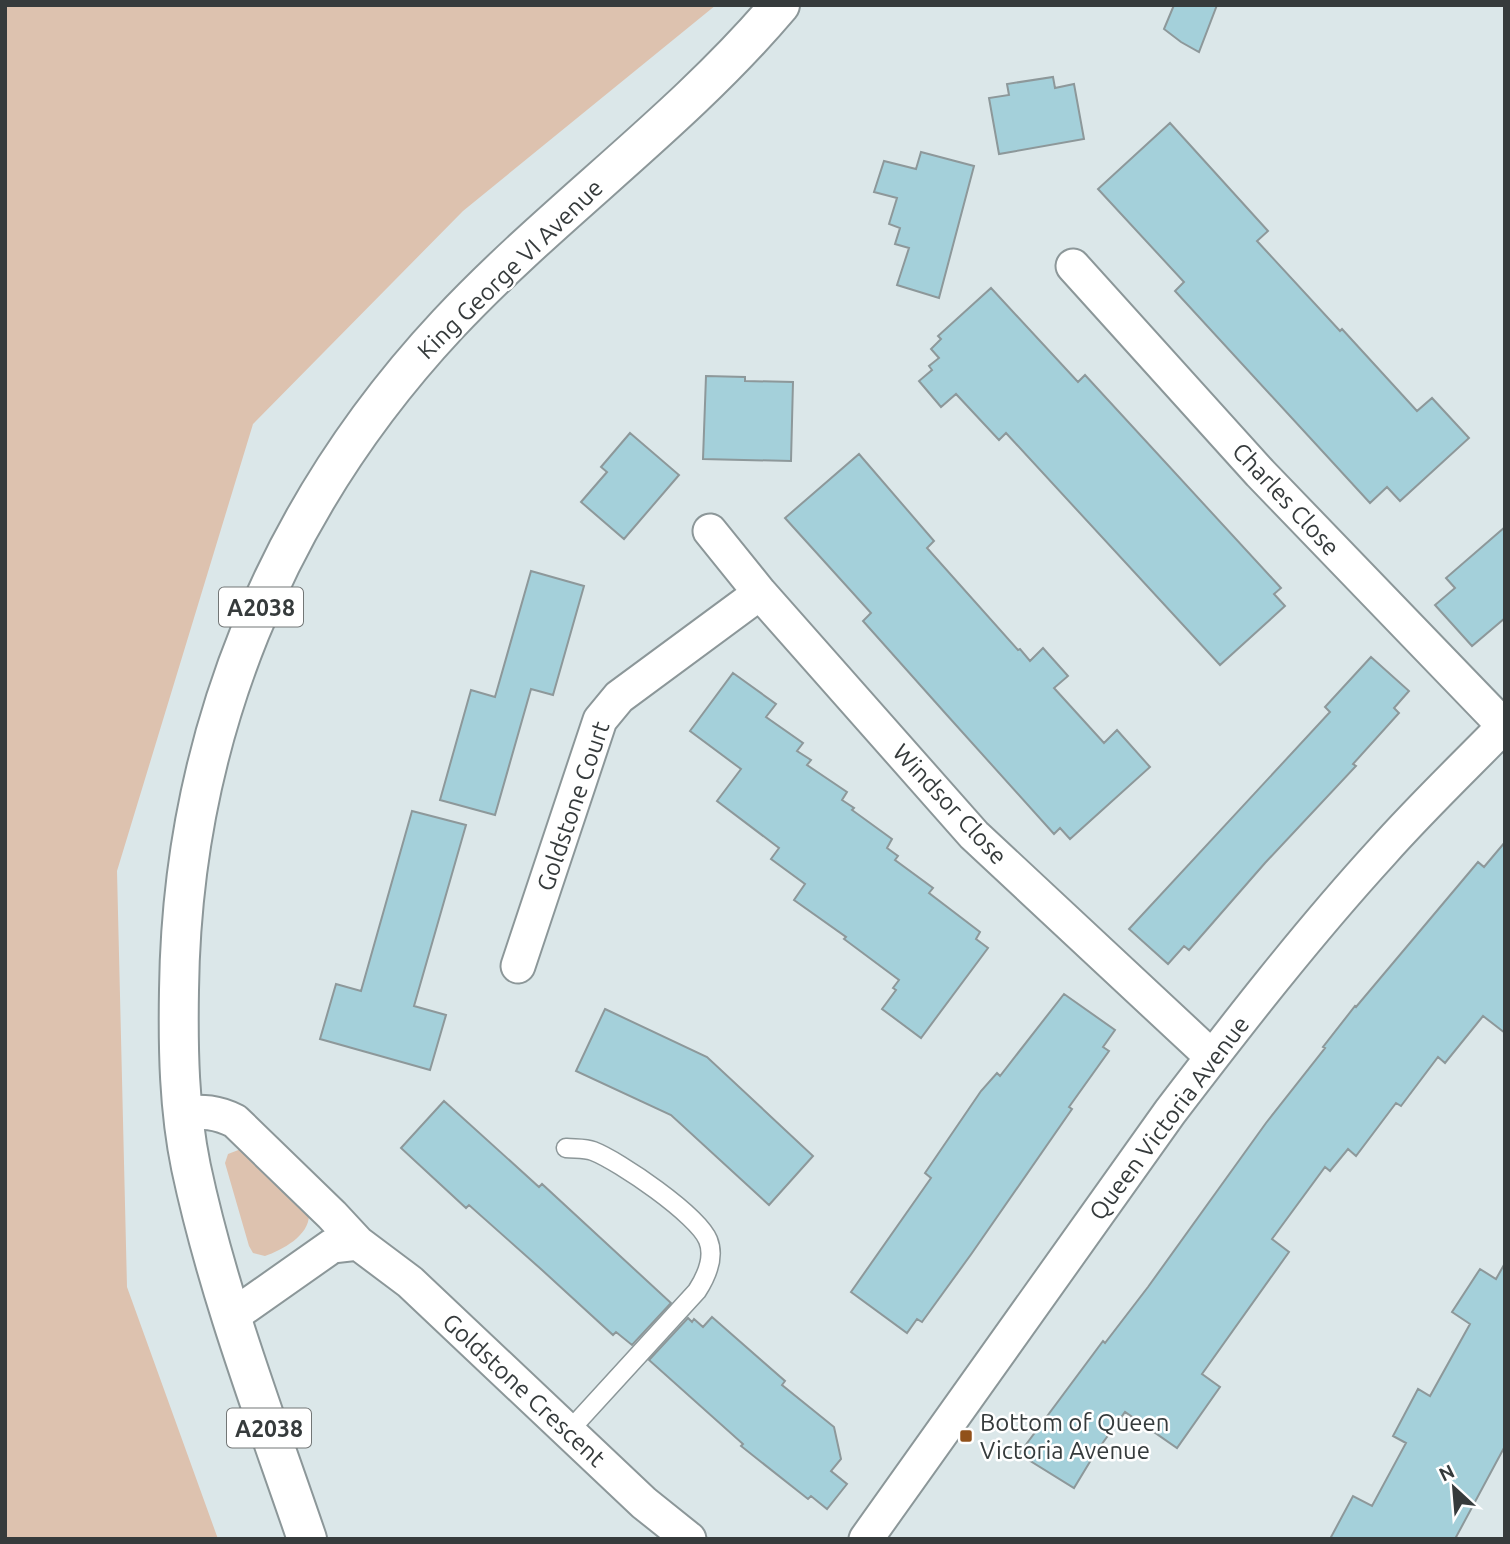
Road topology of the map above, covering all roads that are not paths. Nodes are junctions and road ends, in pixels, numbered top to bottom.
1 (780, 5) edge
2 (1073, 266) dead end
3 (710, 531) dead end
4 (760, 593) junction
5 (1504, 726) edge
6 (518, 965) dead end
7 (1212, 1057) junction
8 (183, 1113) junction
9 (566, 1148) dead end
10 (358, 1243) junction
11 (231, 1317) junction
12 (568, 1432) junction
13 (307, 1539) edge
14 (689, 1539) edge
15 (866, 1539) edge

1 - 8 main road, King George VI Avenue / A2038
2 - 5 street, Charles Close
3 - 4 street, Windsor Close
4 - 6 street, Goldstone Court
4 - 7 street, Windsor Close
5 - 7 street, Queen Victoria Avenue
7 - 15 street, Queen Victoria Avenue
8 - 10 street, Goldstone Crescent
8 - 11 main road, King George VI Avenue / A2038
9 - 12 lane
10 - 11 street
10 - 12 street, Goldstone Crescent
11 - 13 main road, King George VI Avenue / A2038
12 - 14 street, Goldstone Crescent

